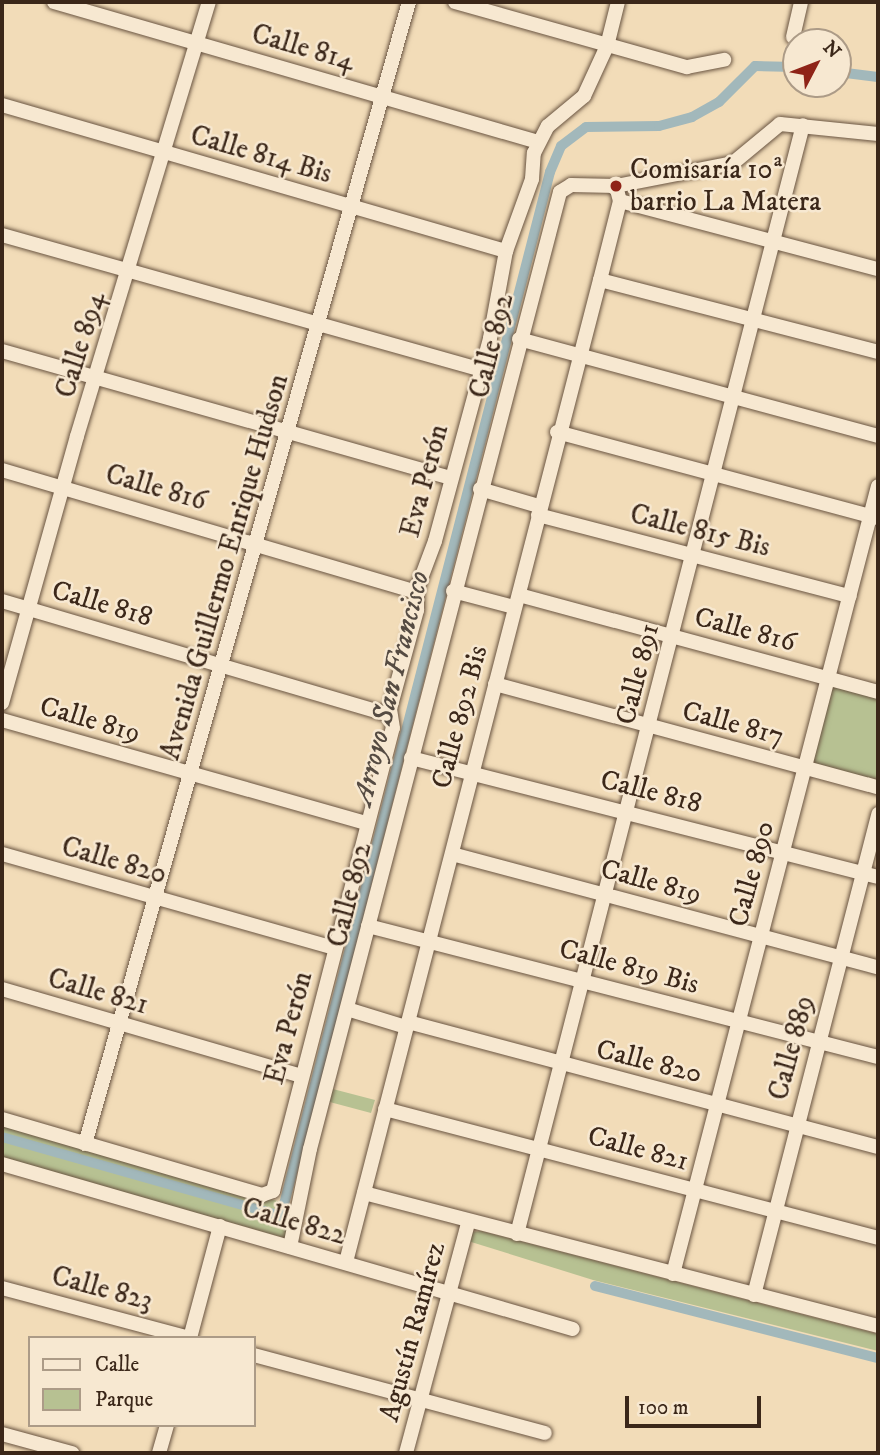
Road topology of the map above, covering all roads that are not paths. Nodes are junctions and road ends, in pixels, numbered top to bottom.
1 (54, 2) edge
2 (209, 2) edge
3 (409, 2) edge
4 (455, 2) edge
5 (618, 2) edge
6 (801, 2) edge
7 (795, 28) edge
8 (196, 43) junction
9 (607, 46) junction
10 (724, 60) dead end
11 (382, 96) junction
12 (2, 105) edge
13 (803, 125) junction
14 (878, 134) edge
15 (538, 142) junction
16 (162, 152) junction
17 (616, 186) junction
18 (620, 201) junction
19 (351, 206) junction
20 (2, 235) edge
21 (775, 242) junction
22 (506, 251) junction
23 (878, 269) edge
24 (129, 272) junction
25 (600, 280) junction
26 (756, 320) junction
27 (317, 325) junction
28 (519, 339) junction
29 (2, 351) edge
30 (878, 352) edge
31 (578, 358) junction
32 (478, 369) junction
33 (97, 378) junction
34 (734, 399) junction
35 (289, 431) junction
36 (557, 432) junction
37 (878, 436) edge
38 (2, 470) edge
39 (715, 476) junction
40 (450, 478) junction
41 (878, 486) edge
42 (64, 487) junction
43 (480, 489) junction
44 (539, 511) junction
45 (874, 517) edge
46 (258, 542) junction
47 (695, 555) junction
48 (453, 591) junction
49 (417, 592) junction
50 (850, 596) junction
51 (2, 601) edge
52 (516, 601) junction
53 (29, 608) junction
54 (672, 636) junction
55 (223, 666) junction
56 (829, 678) junction
57 (495, 684) junction
58 (878, 692) edge
59 (2, 703) edge
60 (390, 715) junction
61 (2, 720) edge
62 (650, 727) junction
63 (411, 758) junction
64 (805, 768) junction
65 (470, 772) junction
66 (192, 776) junction
67 (878, 787) edge
68 (629, 811) junction
69 (878, 814) edge
70 (367, 823) junction
71 (784, 852) junction
72 (2, 854) edge
73 (452, 854) junction
74 (863, 873) junction
75 (878, 877) edge
76 (606, 895) junction
77 (155, 898) junction
78 (368, 926) junction
79 (761, 936) junction
80 (426, 939) junction
81 (335, 948) junction
82 (841, 957) junction
83 (878, 967) edge
84 (585, 981) junction
85 (2, 989) edge
86 (347, 1009) junction
87 (738, 1021) junction
88 (119, 1023) junction
89 (407, 1024) junction
90 (819, 1042) junction
91 (878, 1057) edge
92 (563, 1066) junction
93 (302, 1076) junction
94 (717, 1105) junction
95 (385, 1109) junction
96 (2, 1119) edge
97 (797, 1126) junction
98 (85, 1144) junction
99 (878, 1147) edge
100 (540, 1149) junction
101 (2, 1164) edge
102 (694, 1189) junction
103 (364, 1193) junction
104 (269, 1195) joint
105 (775, 1210) junction
106 (468, 1223) junction
107 (220, 1226) junction
108 (517, 1234) junction
109 (878, 1238) edge
110 (290, 1247) junction
111 (346, 1262) junction
112 (674, 1274) junction
113 (2, 1288) edge
114 (449, 1292) junction
115 (754, 1295) junction
116 (878, 1326) edge
117 (573, 1329) dead end
118 (182, 1336) edge
119 (191, 1336) edge
120 (256, 1356) edge
121 (420, 1400) junction
122 (166, 1427) edge
123 (545, 1433) dead end
124 (2, 1434) edge
125 (72, 1453) edge
126 (159, 1453) edge
127 (406, 1453) edge

1 - 8 street, Calle 814
2 - 8 street, Calle 894
3 - 11 street, Avenida Guillermo Enrique Hudson
4 - 9 street
5 - 9 street
6 - 7 street
8 - 11 street, Calle 814
8 - 16 street, Calle 894
9 - 10 street
9 - 15 street
11 - 15 street, Calle 814
11 - 19 street, Avenida Guillermo Enrique Hudson
12 - 16 street, Calle 814 Bis
13 - 14 street
13 - 17 street
13 - 21 street, Calle 891
15 - 22 street, Eva Perón
16 - 19 street, Calle 814 Bis
16 - 24 street, Calle 894
17 - 18 street, Calle 892 Bis
17 - 28 street, Calle 892
18 - 21 street
18 - 25 street, Calle 892 Bis
19 - 22 street, Calle 814 Bis
19 - 27 street, Avenida Guillermo Enrique Hudson
20 - 24 street
21 - 23 street
21 - 26 street, Calle 891
22 - 32 street, Eva Perón
24 - 27 street
24 - 33 street, Calle 894
25 - 26 street
25 - 31 street, Calle 892 Bis
26 - 30 street
26 - 34 street, Calle 891
27 - 32 street
27 - 35 street, Avenida Guillermo Enrique Hudson
28 - 31 street
28 - 43 street, Calle 892
29 - 33 street
31 - 34 street
31 - 36 street, Calle 892 Bis
32 - 40 street, Eva Perón
33 - 35 street
33 - 42 street, Calle 894
34 - 37 street
34 - 39 street, Calle 891
35 - 40 street
35 - 46 street, Avenida Guillermo Enrique Hudson
36 - 39 street
36 - 44 street, Calle 892 Bis
38 - 42 street, Calle 816
39 - 45 street
39 - 47 street, Calle 891
40 - 49 street, Eva Perón
41 - 45 street, Calle 890
42 - 46 street, Calle 816
42 - 53 street, Calle 894
43 - 44 street, Calle 815 Bis
43 - 48 street, Calle 892
44 - 47 street, Calle 815 Bis
44 - 52 street, Calle 892 Bis
45 - 50 street, Calle 890
46 - 49 street, Calle 816
46 - 55 street, Avenida Guillermo Enrique Hudson
47 - 50 street, Calle 815 Bis
47 - 54 street, Calle 891
48 - 52 street, Calle 816
48 - 63 street, Calle 892
49 - 60 street, Eva Perón
50 - 56 street, Calle 890
51 - 53 street, Calle 818
52 - 54 street, Calle 816
52 - 57 street, Calle 892 Bis
53 - 55 street, Calle 818
53 - 59 street, Calle 894
54 - 56 street, Calle 816
54 - 62 street, Calle 891
55 - 60 street, Calle 818
55 - 66 street, Avenida Guillermo Enrique Hudson
56 - 58 street, Calle 816
56 - 64 street, Calle 890
57 - 62 street, Calle 817
57 - 65 street, Calle 892 Bis
60 - 70 street, Eva Perón
61 - 66 street, Calle 819
62 - 64 street, Calle 817
62 - 68 street, Calle 891
63 - 65 street, Calle 818
63 - 78 street, Calle 892
64 - 67 street, Calle 817
64 - 71 street, Calle 890
65 - 68 street, Calle 818
65 - 73 street, Calle 892 Bis
66 - 70 street, Calle 819
66 - 77 street, Avenida Guillermo Enrique Hudson
68 - 71 street, Calle 818
68 - 76 street, Calle 891
69 - 74 street, Calle 889
70 - 81 street, Eva Perón
71 - 74 street, Calle 818
71 - 79 street, Calle 890
72 - 77 street, Calle 820
73 - 76 street, Calle 819
73 - 80 street, Calle 892 Bis
74 - 75 street, Calle 818
74 - 82 street, Calle 889
76 - 79 street, Calle 819
76 - 84 street, Calle 891
77 - 81 street, Calle 820
77 - 88 street, Avenida Guillermo Enrique Hudson
78 - 80 street, Calle 819 Bis
78 - 86 street, Calle 892
79 - 82 street, Calle 819
79 - 87 street, Calle 890
80 - 84 street, Calle 819 Bis
80 - 89 street, Calle 892 Bis
81 - 93 street, Eva Perón
82 - 83 street, Calle 819
82 - 90 street, Calle 889
84 - 87 street, Calle 819 Bis
84 - 92 street, Calle 891
85 - 88 street, Calle 821
86 - 89 street, Calle 820
86 - 110 street, Calle 892
87 - 90 street, Calle 819 Bis
87 - 94 street, Calle 890
88 - 93 street, Calle 821
88 - 98 street, Avenida Guillermo Enrique Hudson
89 - 92 street, Calle 820
89 - 95 street, Calle 892 Bis
90 - 91 street, Calle 819 Bis
90 - 97 street, Calle 889
92 - 94 street, Calle 820
92 - 100 street, Calle 891
93 - 104 street, Eva Perón
94 - 97 street, Calle 820
94 - 102 street, Calle 890
95 - 100 street, Calle 821
95 - 103 street, Calle 892 Bis
96 - 98 street, Calle 822
97 - 99 street, Calle 820
97 - 105 street, Calle 889
98 - 104 street, Calle 822
100 - 102 street, Calle 821
100 - 108 street, Calle 891
101 - 107 street, Calle 822
102 - 105 street, Calle 821
102 - 112 street, Calle 890
103 - 106 street, Calle 822
103 - 111 street, Calle 892 Bis
105 - 109 street, Calle 821
105 - 115 street, Calle 889
106 - 108 street, Calle 822
106 - 114 street, Agustín Ramírez
107 - 110 street, Calle 822
107 - 119 street
108 - 112 street, Calle 822
110 - 111 street, Calle 822
111 - 114 street, Calle 822
112 - 115 street, Calle 822
113 - 118 street, Calle 823
114 - 117 street, Calle 822
114 - 121 street, Agustín Ramírez
115 - 116 street, Calle 822
120 - 121 street
121 - 123 street
121 - 127 street, Agustín Ramírez
122 - 126 street
124 - 125 street

